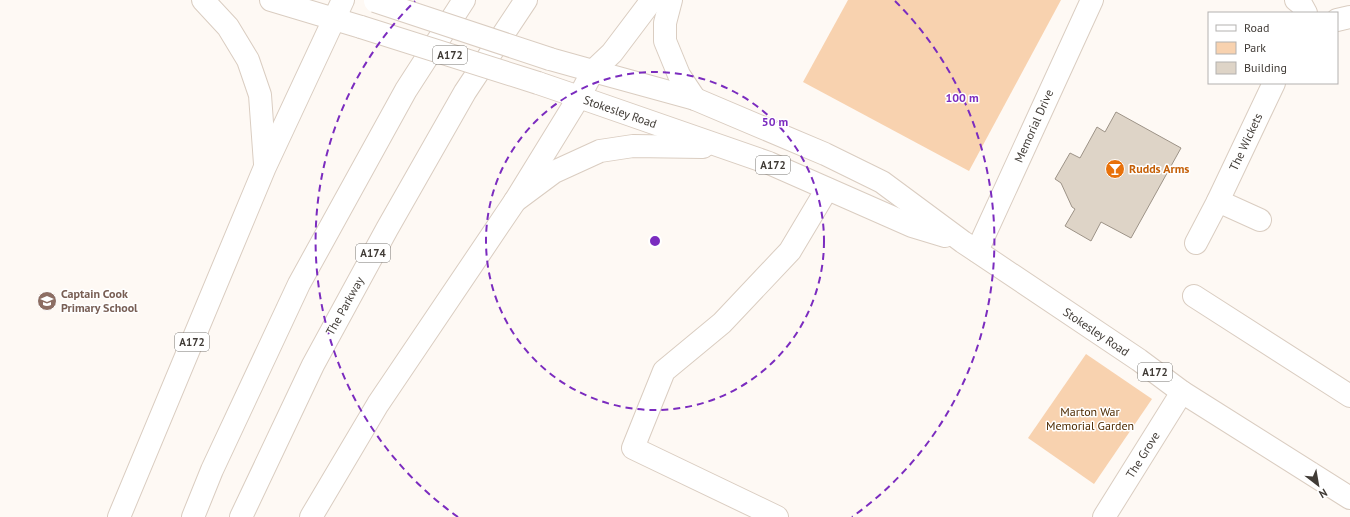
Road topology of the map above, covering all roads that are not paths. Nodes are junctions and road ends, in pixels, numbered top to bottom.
1 (202, 0) edge
2 (271, 0) edge
3 (374, 0) edge
4 (464, 0) edge
5 (526, 0) edge
6 (652, 0) edge
7 (671, 0) edge
8 (1092, 0) edge
9 (1296, 0) edge
10 (338, 9) edge
11 (1305, 12) edge
12 (1350, 17) edge
13 (1338, 20) edge
14 (593, 70) junction
15 (1274, 84) edge
16 (579, 97) junction
17 (695, 100) junction
18 (724, 148) junction
19 (265, 167) junction
20 (826, 189) junction
21 (515, 201) junction
22 (1218, 201) junction
23 (1260, 220) dead end
24 (1196, 243) dead end
25 (970, 247) junction
26 (1194, 296) dead end
27 (1182, 392) junction
28 (1350, 396) edge
29 (1350, 498) edge
30 (119, 517) edge
31 (193, 517) edge
32 (241, 517) edge
33 (311, 517) edge
34 (777, 517) edge
35 (1104, 517) edge

1 - 19 main road, A172
2 - 10 main road, Stokesley Road / A172
3 - 14 main road, Stokesley Road / A172, bridge
4 - 31 main road
5 - 32 main road, The Parkway / A174
6 - 14 main road
7 - 17 main road
8 - 25 main road, Memorial Drive
9 - 11 main road
10 - 16 main road, Stokesley Road / A172, bridge
10 - 19 main road, A172
12 - 13 main road
14 - 16 main road
14 - 17 main road, Stokesley Road / A172
15 - 22 main road, The Wickets
16 - 18 main road, Stokesley Road / A172
16 - 21 main road
17 - 25 main road, Stokesley Road / A172
18 - 20 main road, Stokesley Road / A172
18 - 21 main road
19 - 30 main road, A172
20 - 25 main road, Stokesley Road / A172
20 - 34 main road
21 - 33 main road
22 - 23 main road
22 - 24 main road, The Wickets
25 - 27 main road, Stokesley Road / A172
26 - 28 main road
27 - 29 main road, Stokesley Road / A172
27 - 35 main road, The Grove

